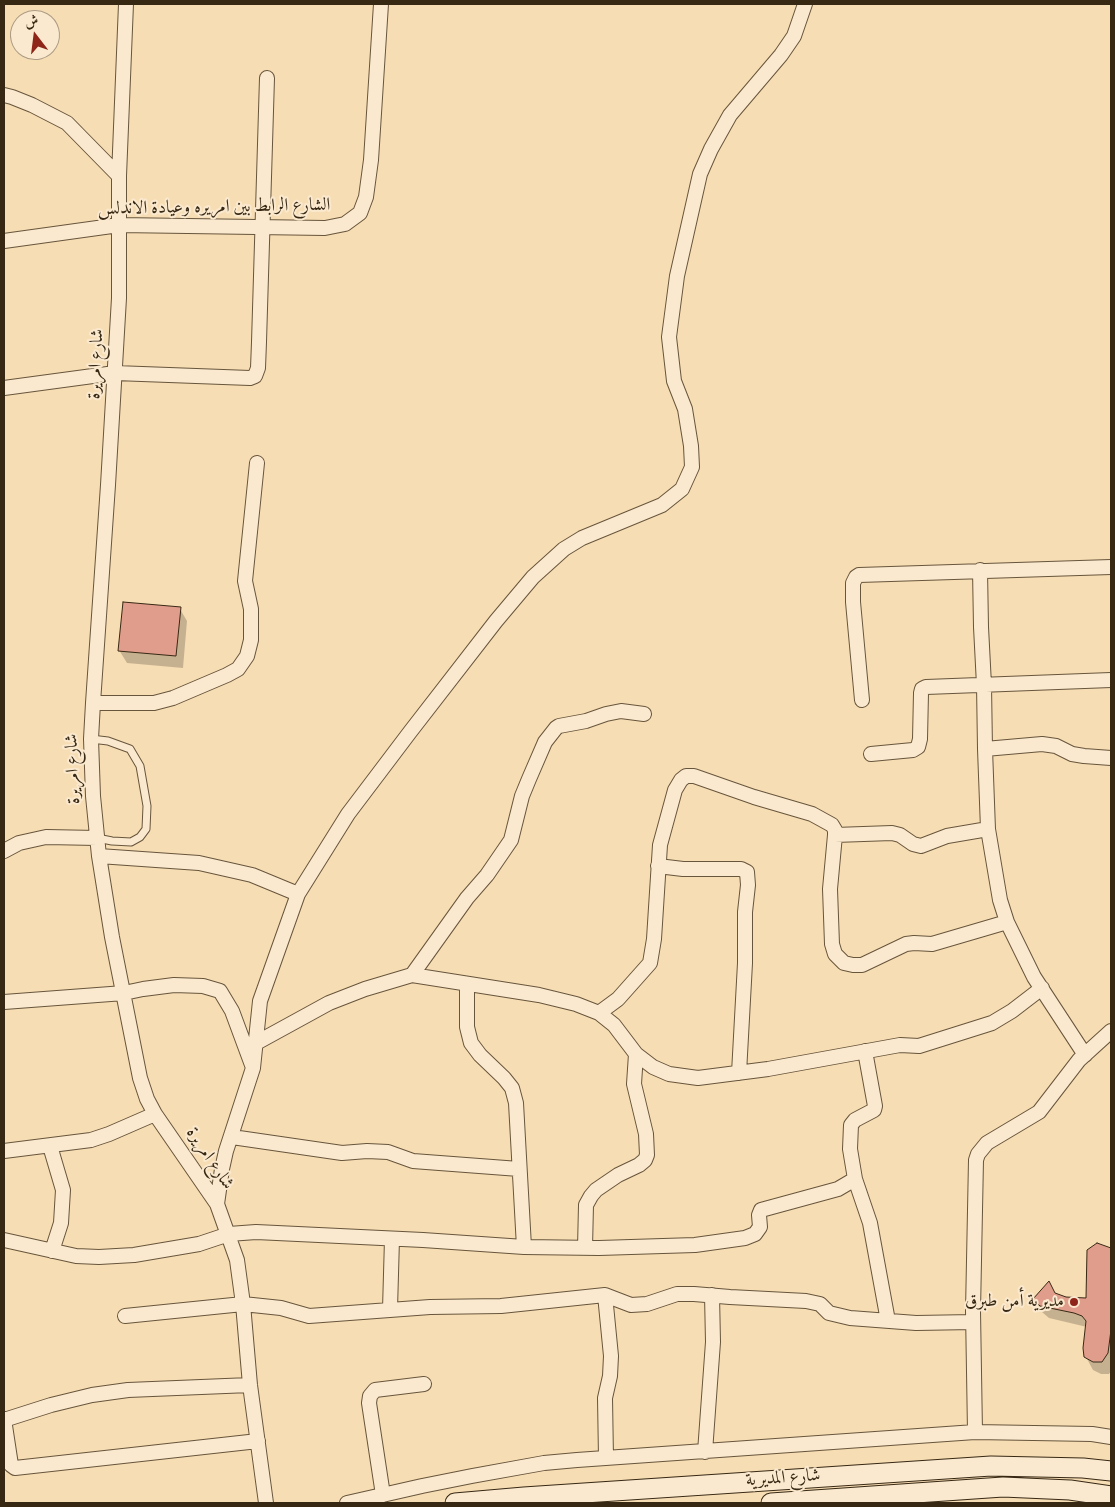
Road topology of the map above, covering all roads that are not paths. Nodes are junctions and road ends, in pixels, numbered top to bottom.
1 (126, 4) edge
2 (381, 4) edge
3 (805, 4) edge
4 (267, 78) dead end
5 (4, 95) edge
6 (120, 176) junction
7 (119, 225) junction
8 (264, 228) junction
9 (4, 241) edge
10 (116, 373) junction
11 (4, 388) edge
12 (257, 463) dead end
13 (1111, 567) edge
14 (980, 570) junction
15 (1111, 680) edge
16 (984, 685) junction
17 (862, 700) dead end
18 (93, 703) junction
19 (644, 714) dead end
20 (91, 738) junction
21 (984, 749) junction
22 (871, 754) dead end
23 (1111, 758) edge
24 (988, 829) junction
25 (835, 835) junction
26 (97, 838) junction
27 (4, 850) edge
28 (99, 856) junction
29 (658, 866) junction
30 (298, 894) junction
31 (1007, 922) junction
32 (412, 975) junction
33 (466, 985) junction
34 (1042, 988) junction
35 (124, 994) junction
36 (4, 1002) edge
37 (598, 1014) junction
38 (1111, 1031) edge
39 (256, 1043) junction
40 (865, 1051) junction
41 (636, 1054) junction
42 (1085, 1055) junction
43 (253, 1068) junction
44 (739, 1073) junction
45 (155, 1114) junction
46 (232, 1137) junction
47 (50, 1146) junction
48 (4, 1151) edge
49 (519, 1169) junction
50 (855, 1180) junction
51 (217, 1204) junction
52 (229, 1234) junction
53 (392, 1239) junction
54 (4, 1240) edge
55 (524, 1247) junction
56 (585, 1248) junction
57 (52, 1251) junction
58 (605, 1295) junction
59 (712, 1295) junction
60 (243, 1304) junction
61 (390, 1309) junction
62 (125, 1316) dead end
63 (888, 1321) junction
64 (973, 1322) junction
65 (424, 1384) dead end
66 (250, 1385) junction
67 (4, 1420) edge
68 (975, 1432) junction
69 (1111, 1437) edge
70 (258, 1441) junction
71 (705, 1452) junction
72 (606, 1458) junction
73 (1111, 1471) edge
74 (383, 1495) junction
75 (1111, 1496) edge
76 (634, 1497) edge
77 (943, 1497) edge
78 (266, 1503) edge
79 (348, 1503) edge
80 (455, 1503) edge
81 (771, 1503) edge

1 - 6 street, شارع امريرة
2 - 8 street, الشارع الرابط بين امريره وعيادة الاندلس
3 - 30 street
4 - 8 street
5 - 6 street
6 - 7 street, شارع امريرة
7 - 8 street, الشارع الرابط بين امريره وعيادة الاندلس
7 - 9 street, الشارع الرابط بين امريره وعيادة الاندلس
7 - 10 street, شارع امريرة
8 - 10 street
10 - 11 street
10 - 18 street, شارع امريرة
12 - 18 street
13 - 14 street
14 - 16 street
14 - 17 street
15 - 16 street
16 - 21 street
16 - 22 street
18 - 20 street, شارع امريرة
19 - 32 street
20 - 26 street, شارع امريرة
20 - 26 lane
21 - 23 street
21 - 24 street
24 - 25 street
24 - 31 street
25 - 29 street
25 - 31 street
26 - 27 street
26 - 28 street, شارع امريرة
28 - 30 street
28 - 35 street, شارع امريرة
29 - 37 street
29 - 44 street
30 - 39 street
31 - 34 street
32 - 33 street
32 - 39 street
33 - 37 street
33 - 49 street
34 - 40 street
34 - 42 street
35 - 36 street
35 - 43 street
35 - 45 street, شارع امريرة
37 - 41 street
38 - 42 street
39 - 43 street
40 - 44 street
40 - 50 street
41 - 44 street
41 - 56 street
42 - 64 street
43 - 46 street
45 - 47 street
45 - 51 street, شارع امريرة
46 - 49 street
46 - 51 street
47 - 48 street
47 - 57 street
49 - 55 street
50 - 56 street
50 - 63 street
51 - 52 street, شارع امريرة
52 - 53 street
52 - 57 street
52 - 60 street, شارع امريرة
53 - 55 street
53 - 61 street
54 - 57 street
55 - 56 street
58 - 59 street
58 - 61 street
58 - 72 street
59 - 63 street
59 - 71 street
60 - 61 street
60 - 62 street
60 - 66 street, شارع امريرة
63 - 64 street
64 - 68 street
65 - 74 street
66 - 67 street
66 - 70 street, شارع امريرة
67 - 70 street
68 - 69 street
68 - 71 street
70 - 78 street, شارع امريرة
71 - 72 street
72 - 74 street
73 - 76 main road, شارع المديرية
74 - 79 street
75 - 77 main road, شارع المديرية
76 - 80 main road, شارع المديرية
77 - 81 main road, شارع المديرية

